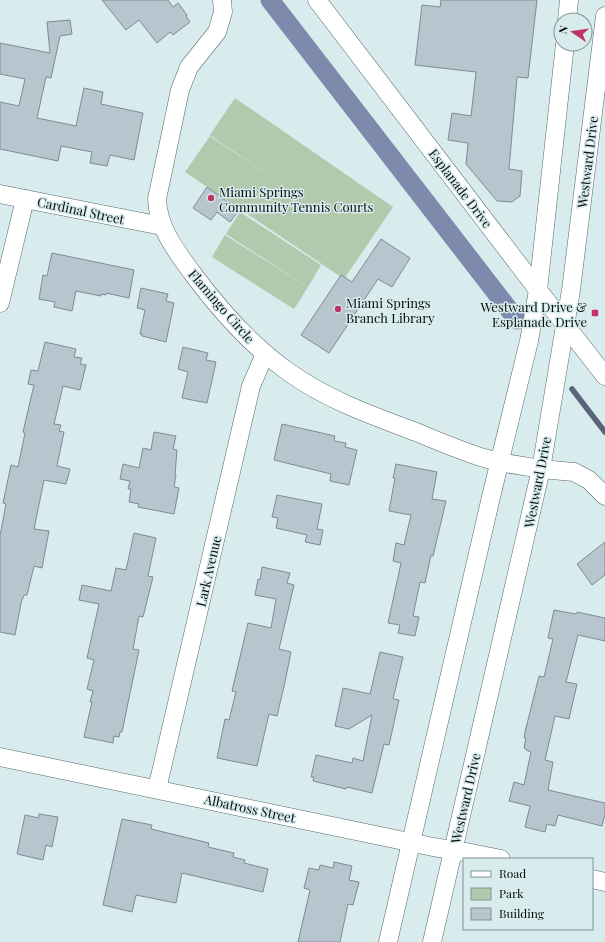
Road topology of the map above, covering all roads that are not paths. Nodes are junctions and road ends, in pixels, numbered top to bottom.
1 (222, 0) edge
2 (317, 0) edge
3 (569, 0) edge
4 (568, 12) edge
5 (605, 16) edge
6 (564, 52) edge
7 (0, 194) edge
8 (25, 199) junction
9 (162, 226) junction
10 (538, 290) junction
11 (0, 303) edge
12 (566, 325) junction
13 (265, 354) junction
14 (605, 376) edge
15 (499, 462) junction
16 (541, 469) junction
17 (605, 496) edge
18 (0, 757) edge
19 (157, 789) junction
20 (411, 842) junction
21 (453, 850) junction
22 (496, 858) edge
23 (593, 879) edge
24 (605, 882) edge
25 (388, 942) edge
26 (432, 942) edge

1 - 9 street, Flamingo Circle
2 - 10 street, Esplanade Drive
3 - 4 street
5 - 12 street, Westward Drive
6 - 10 street
7 - 8 street, Cardinal Street
8 - 9 street, Cardinal Street
8 - 11 street
9 - 13 street, Flamingo Circle
10 - 12 street, Esplanade Drive
10 - 15 street
12 - 14 street, Esplanade Drive
12 - 16 street, Westward Drive
13 - 15 street, Flamingo Circle
13 - 19 street, Lark Avenue
15 - 16 street, Flamingo Circle
15 - 20 street
16 - 17 street, Flamingo Circle
16 - 21 street, Westward Drive
18 - 19 street, Albatross Street
19 - 20 street, Albatross Street
20 - 21 street, Albatross Street
20 - 25 street
21 - 22 street, Albatross Street
21 - 26 street, Westward Drive
23 - 24 street

